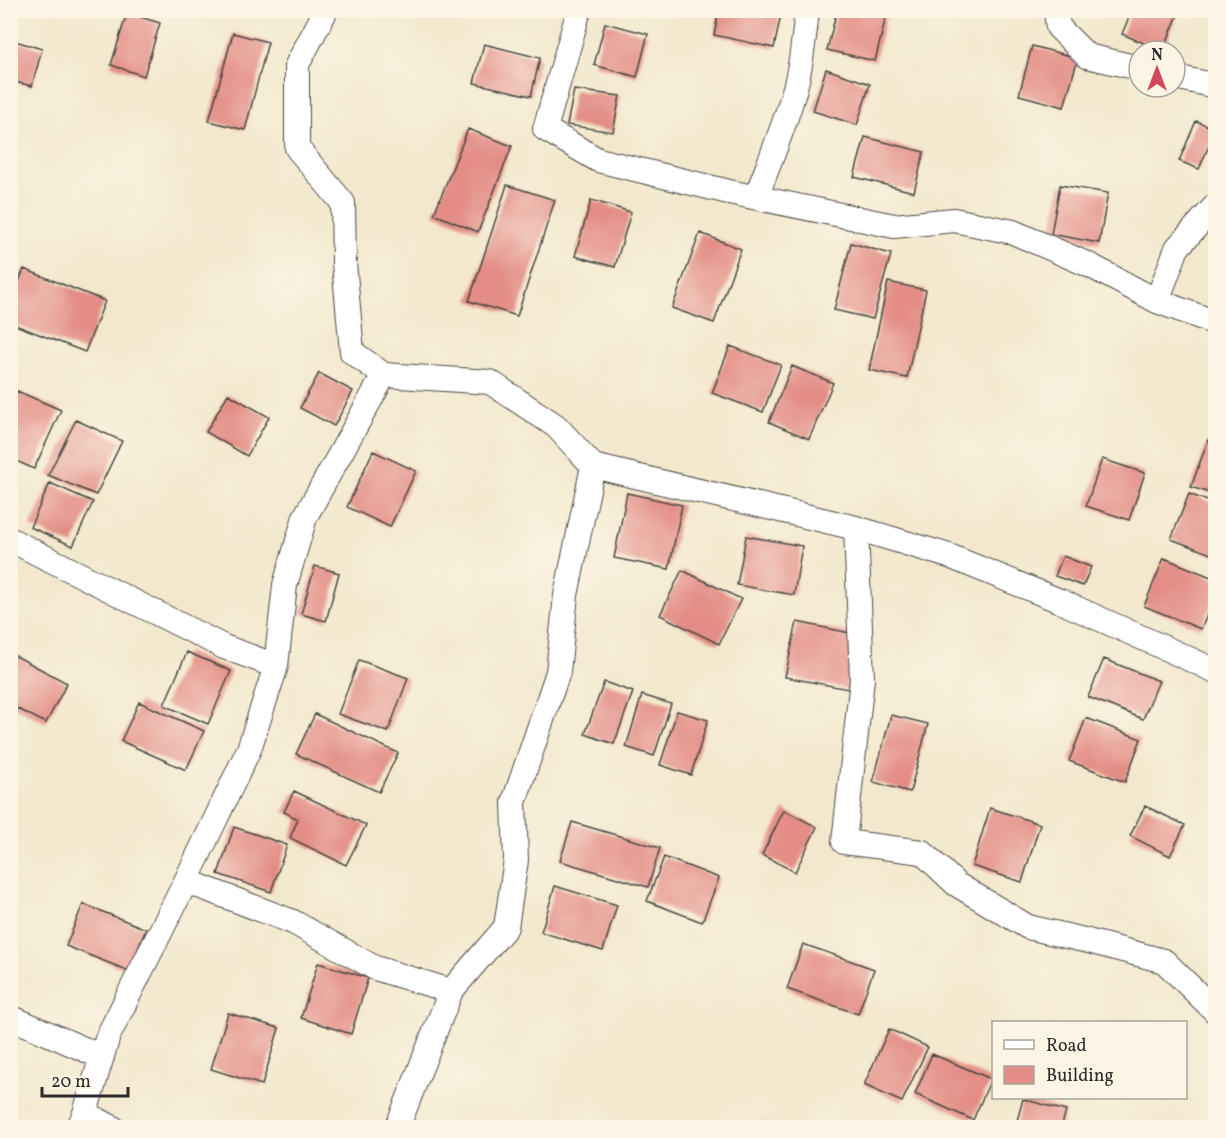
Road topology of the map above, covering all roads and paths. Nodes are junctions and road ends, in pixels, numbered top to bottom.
1 (326, 10) edge
2 (579, 10) edge
3 (807, 10) edge
4 (1056, 10) edge
5 (1127, 65) edge
6 (1187, 80) edge
7 (1215, 86) edge
8 (756, 197) junction
9 (1215, 205) edge
10 (1157, 302) junction
11 (1215, 323) edge
12 (384, 375) junction
13 (593, 466) junction
14 (856, 528) junction
15 (11, 540) edge
16 (276, 666) junction
17 (1215, 671) edge
18 (186, 881) junction
19 (451, 991) junction
20 (1215, 1012) edge
21 (10, 1017) edge
22 (102, 1057) junction
23 (82, 1120) edge
24 (113, 1128) edge
25 (397, 1128) edge

1 - 12 street
2 - 8 street
3 - 8 street
4 - 5 street
6 - 7 street
8 - 10 street
9 - 10 street
10 - 11 street
12 - 13 street
12 - 16 street
13 - 14 street
13 - 19 street
14 - 17 street
14 - 20 street
15 - 16 street
16 - 18 street
18 - 19 street
18 - 22 street
19 - 25 street
21 - 22 street
22 - 23 street
23 - 24 street

